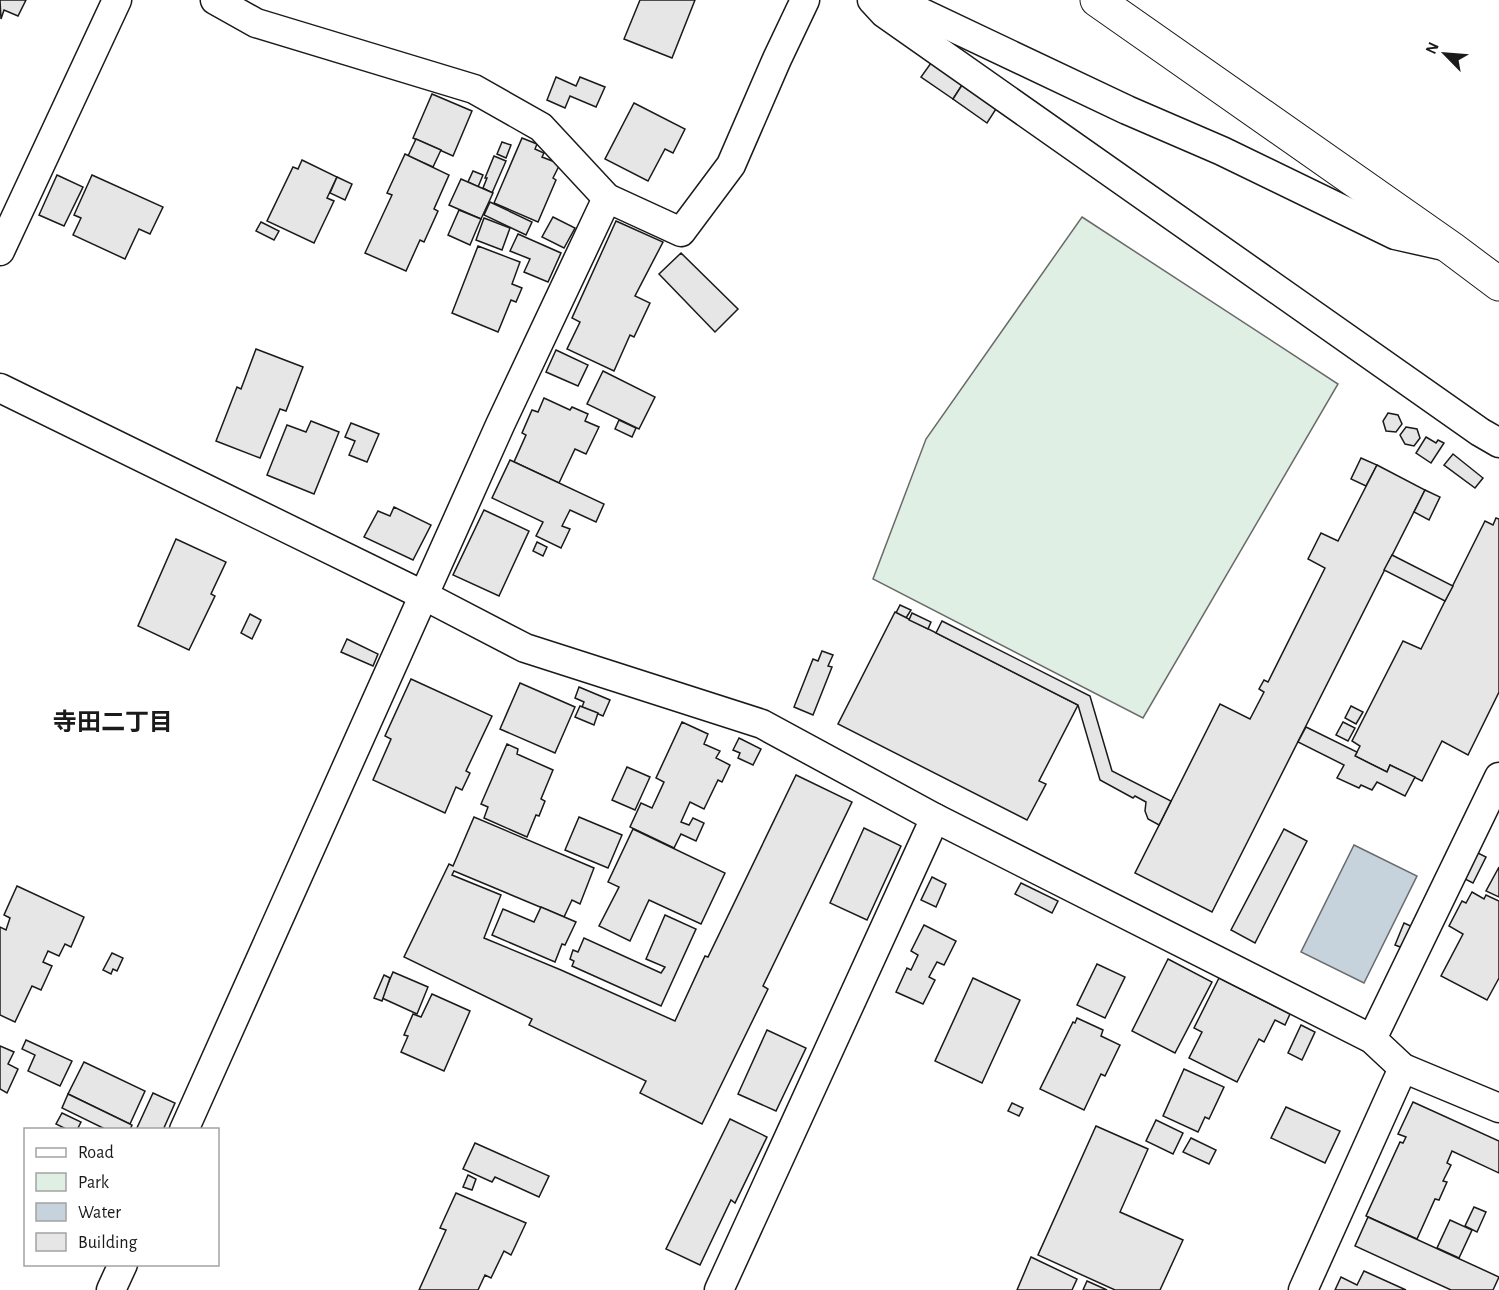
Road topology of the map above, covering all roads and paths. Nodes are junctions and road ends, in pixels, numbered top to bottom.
1 (117, 0) edge
2 (215, 0) edge
3 (805, 0) edge
4 (872, 0) edge
5 (895, 0) edge
6 (1097, 0) edge
7 (607, 198) junction
8 (1451, 248) junction
9 (0, 251) edge
10 (1499, 284) edge
11 (0, 388) edge
12 (1499, 443) edge
13 (425, 596) junction
14 (1499, 777) edge
15 (935, 818) junction
16 (1372, 1039) junction
17 (1403, 1068) junction
18 (1499, 1108) edge
19 (185, 1128) edge
20 (122, 1266) edge
21 (111, 1290) edge
22 (719, 1290) edge
23 (1303, 1290) edge

1 - 9 street
2 - 7 street
3 - 7 street
4 - 12 street
5 - 8 street
6 - 8 street
7 - 13 street
8 - 10 street
11 - 13 street
13 - 15 street
13 - 19 street
14 - 16 street
15 - 16 street
15 - 22 street
16 - 17 street
17 - 18 street
17 - 23 street
20 - 21 street

